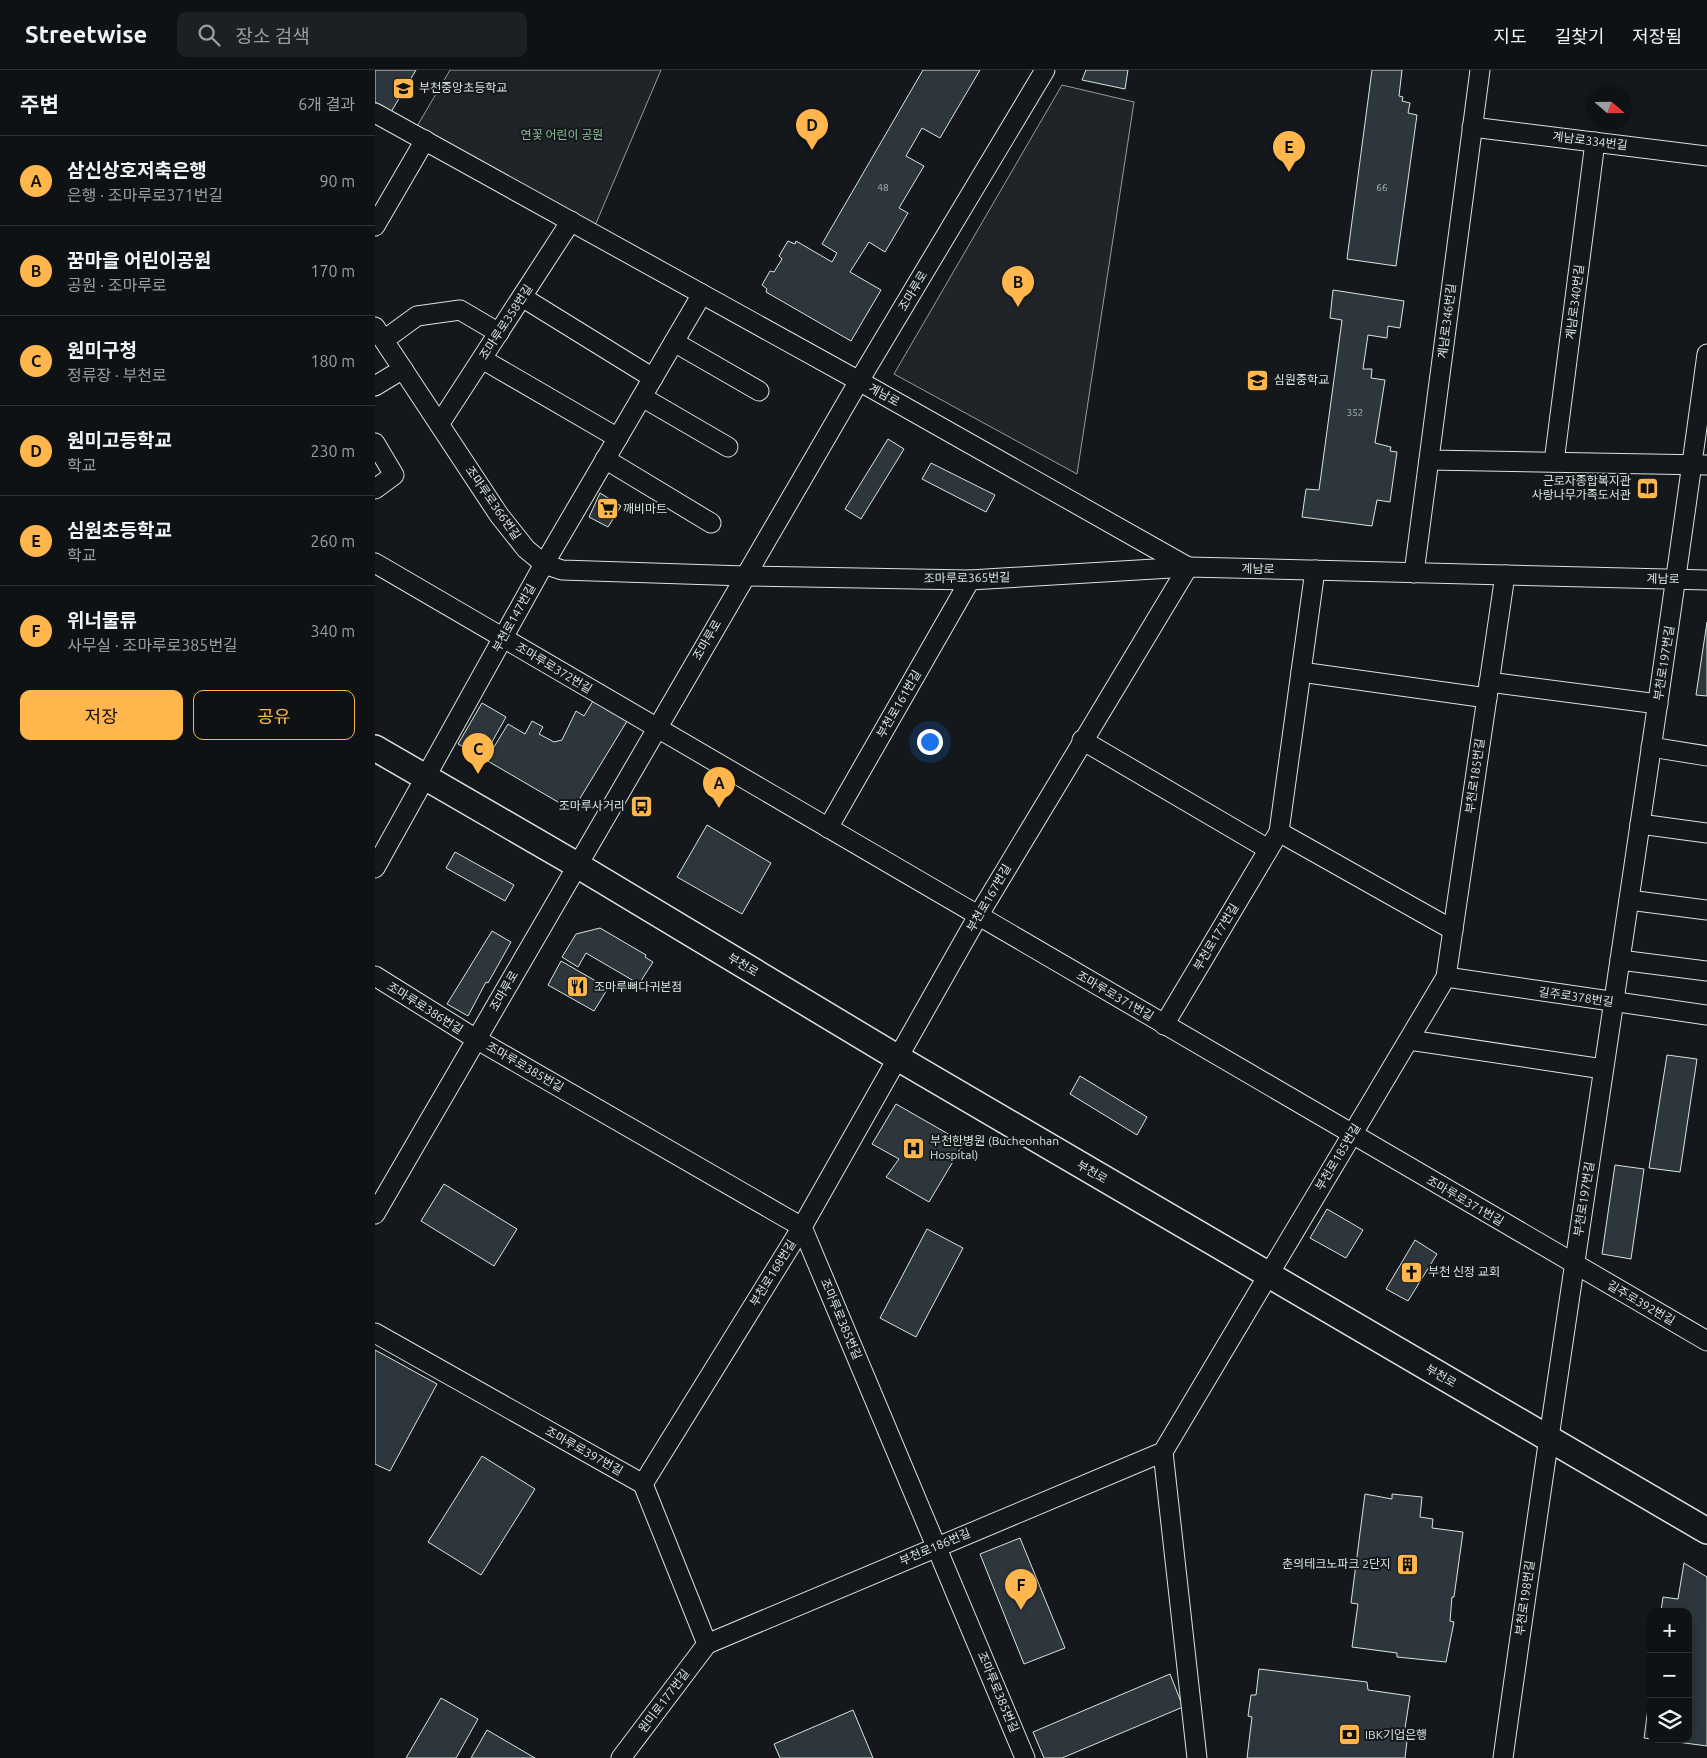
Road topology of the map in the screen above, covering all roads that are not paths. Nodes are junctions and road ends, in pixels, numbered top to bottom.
1 (1045, 70) edge
2 (1480, 70) edge
3 (375, 113) edge
4 (1472, 127) junction
5 (425, 140) junction
6 (1595, 142) junction
7 (1707, 156) edge
8 (571, 221) junction
9 (375, 226) edge
10 (702, 294) junction
11 (522, 297) junction
12 (499, 333) junction
13 (379, 334) edge
14 (674, 342) junction
15 (1707, 354) edge
16 (482, 359) junction
17 (403, 369) junction
18 (653, 378) junction
19 (859, 380) junction
20 (375, 386) edge
21 (759, 391) dead end
22 (642, 397) junction
23 (440, 423) junction
24 (618, 438) junction
25 (375, 444) edge
26 (729, 447) dead end
27 (605, 459) junction
28 (1429, 460) junction
29 (1554, 462) junction
30 (1700, 464) edge
31 (375, 489) edge
32 (711, 523) dead end
33 (375, 563) edge
34 (544, 564) junction
35 (1188, 567) junction
36 (1315, 570) junction
37 (1414, 573) junction
38 (1505, 575) junction
39 (745, 576) junction
40 (1677, 579) junction
41 (970, 580) junction
42 (1707, 580) edge
43 (503, 638) junction
44 (1301, 672) junction
45 (1488, 690) junction
46 (1658, 704) junction
47 (656, 728) junction
48 (1082, 740) junction
49 (1651, 747) junction
50 (375, 748) edge
51 (1707, 756) edge
52 (426, 778) junction
53 (1640, 824) junction
54 (828, 828) junction
55 (1279, 832) junction
56 (1707, 833) edge
57 (1268, 849) junction
58 (577, 865) junction
59 (375, 868) edge
60 (1629, 900) junction
61 (1707, 910) edge
62 (978, 916) junction
63 (1453, 930) junction
64 (1619, 960) junction
65 (1707, 971) edge
66 (375, 976) edge
67 (1446, 977) junction
68 (1613, 1002) junction
69 (1707, 1015) edge
70 (1164, 1025) junction
71 (476, 1039) junction
72 (1409, 1040) junction
73 (898, 1058) junction
74 (1603, 1069) junction
75 (1352, 1135) junction
76 (375, 1214) edge
77 (801, 1227) junction
78 (1574, 1264) junction
79 (1267, 1274) junction
80 (375, 1333) edge
81 (1707, 1341) edge
82 (1547, 1438) junction
83 (1163, 1452) junction
84 (643, 1484) junction
85 (1707, 1531) edge
86 (936, 1547) junction
87 (707, 1644) junction
88 (621, 1758) edge
89 (1025, 1758) edge
90 (1197, 1758) edge
91 (1503, 1758) edge

1 - 19 street, 조마루로
2 - 4 street, 계남로346번길
3 - 5 street, 계남로
4 - 6 street, 계남로334번길
4 - 28 street, 계남로346번길
5 - 8 street, 계남로
5 - 9 street
6 - 7 street, 계남로334번길
6 - 29 street, 계남로340번길
8 - 10 street, 계남로
8 - 11 street, 조마루로358번길
10 - 14 street, 부천로147번길
10 - 19 street, 계남로
11 - 12 street, 조마루로358번길
11 - 18 street
12 - 13 street, 조마루로366번길
12 - 16 street, 조마루로358번길
13 - 17 street, 조마루로366번길
14 - 18 street, 부천로147번길
14 - 21 street
15 - 30 street
16 - 23 street, 조마루로358번길
16 - 24 street
17 - 20 street
17 - 23 street, 조마루로366번길
18 - 22 street, 부천로147번길
19 - 35 street, 계남로
19 - 39 street, 조마루로
22 - 24 street, 부천로147번길
22 - 26 street
23 - 34 street, 조마루로366번길
24 - 27 street, 부천로147번길
25 - 31 street
27 - 32 street
27 - 34 street, 부천로147번길
28 - 29 street
28 - 37 street, 계남로346번길
29 - 30 street
30 - 40 street
33 - 43 street, 조마루로372번길
34 - 39 street, 조마루로366번길
34 - 43 street, 부천로147번길
35 - 36 street, 계남로
35 - 41 street, 조마루로365번길
35 - 48 street, 부천로167번길
36 - 37 street, 계남로
36 - 44 street, 부천로177번길
37 - 38 street, 계남로
38 - 40 street, 계남로
38 - 45 street, 부천로185번길
39 - 41 street, 조마루로365번길
39 - 47 street, 조마루로
40 - 42 street, 계남로
40 - 46 street, 부천로197번길
41 - 54 street, 부천로161번길
43 - 47 street, 조마루로372번길
43 - 52 street, 부천로147번길
44 - 45 street
44 - 55 street, 부천로177번길
45 - 46 street
45 - 63 street, 부천로185번길
46 - 49 street, 부천로197번길
47 - 54 street, 조마루로371번길
47 - 58 street, 조마루로
48 - 57 street
48 - 62 street, 부천로167번길
49 - 51 street
49 - 53 street, 부천로197번길
50 - 52 main road, 부천로
52 - 58 main road, 부천로
52 - 59 street, 부천로147번길
53 - 56 street
53 - 60 street, 부천로197번길
54 - 62 street, 조마루로371번길
55 - 57 street, 부천로177번길
55 - 63 street
57 - 70 street, 부천로177번길
58 - 71 street, 조마루로
58 - 73 main road, 부천로
60 - 61 street
60 - 64 street, 부천로197번길
62 - 70 street, 조마루로371번길
62 - 73 street, 부천로167번길
63 - 67 street, 부천로185번길
64 - 65 street
64 - 68 street, 부천로197번길
66 - 71 street, 조마루로386번길
67 - 68 street, 길주로378번길
67 - 72 street, 부천로185번길
68 - 69 street, 길주로378번길
68 - 74 street, 부천로197번길
70 - 75 street, 조마루로371번길
71 - 76 street, 조마루로
71 - 77 street, 조마루로385번길
72 - 74 street
72 - 75 street, 부천로185번길
73 - 77 street, 부천로168번길
73 - 79 main road, 부천로
74 - 78 street, 부천로197번길
75 - 78 street, 조마루로371번길
75 - 79 street, 부천로185번길
77 - 84 street, 부천로168번길
77 - 86 street, 조마루로385번길
78 - 81 street, 길주로392번길
78 - 82 street, 부천로197번길
79 - 82 main road, 부천로
79 - 83 street
80 - 84 street, 조마루로397번길
82 - 85 main road, 부천로
82 - 91 street, 부천로198번길
83 - 86 street, 부천로186번길
83 - 90 street
84 - 87 street
86 - 87 street, 부천로186번길
86 - 89 street, 조마루로385번길
87 - 88 street, 원미로177번길

